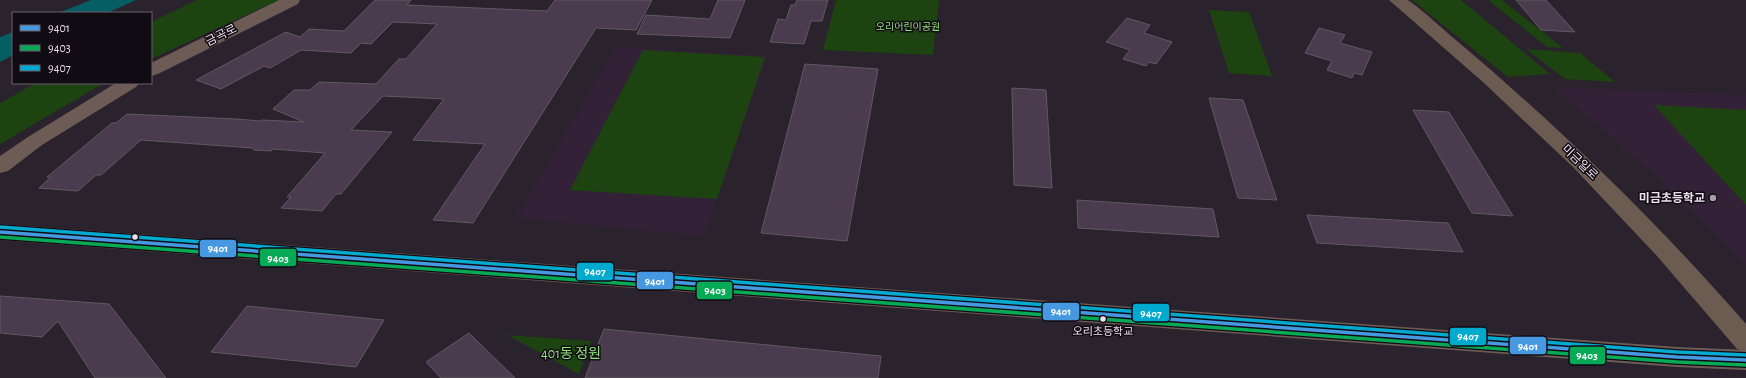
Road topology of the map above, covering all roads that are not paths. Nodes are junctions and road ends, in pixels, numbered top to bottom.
1 (292, 0) edge
2 (1397, 0) edge
3 (152, 70) edge
4 (127, 84) edge
5 (0, 166) edge
6 (0, 232) edge
7 (1746, 342) edge
8 (1746, 360) edge

1 - 3 main road, 금곡로
2 - 7 street, 미금일로
4 - 5 main road
6 - 8 main road

